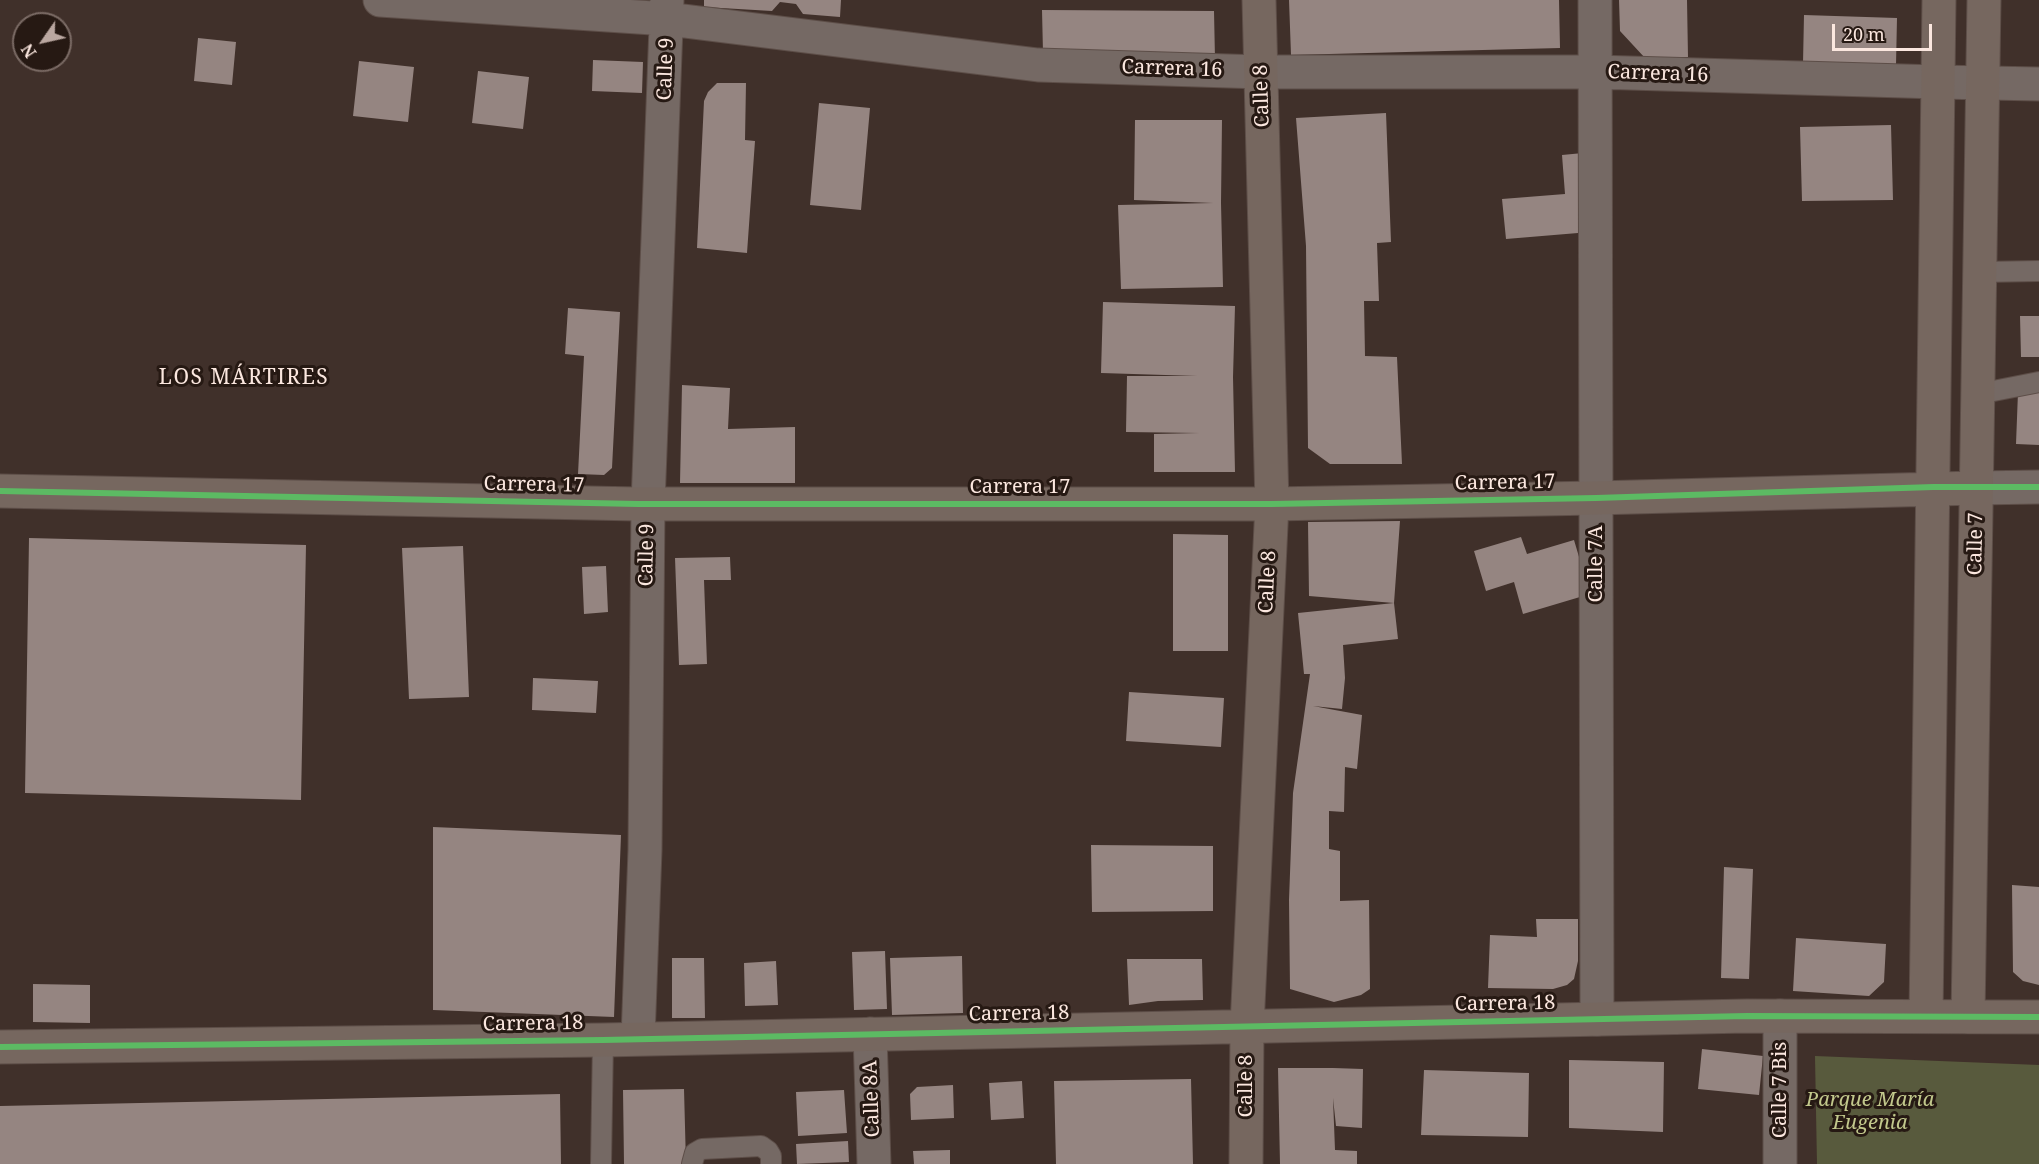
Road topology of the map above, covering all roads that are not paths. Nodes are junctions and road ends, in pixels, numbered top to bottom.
1 (380, 0) edge
2 (1259, 0) edge
3 (1595, 0) edge
4 (1939, 0) edge
5 (1984, 0) edge
6 (668, 9) edge
7 (1261, 72) junction
8 (1595, 72) junction
9 (1938, 82) junction
10 (1983, 82) junction
11 (2039, 84) edge
12 (2039, 271) edge
13 (1980, 272) junction
14 (2039, 382) edge
15 (1978, 394) junction
16 (1933, 488) junction
17 (1976, 488) junction
18 (2039, 488) edge
19 (0, 491) edge
20 (1596, 498) junction
21 (648, 504) junction
22 (1272, 504) junction
23 (1780, 1016) junction
24 (1926, 1016) junction
25 (1968, 1017) junction
26 (2039, 1017) edge
27 (1597, 1019) junction
28 (1247, 1026) junction
29 (870, 1034) junction
30 (638, 1038) junction
31 (603, 1040) junction
32 (0, 1047) edge
33 (601, 1164) edge
34 (692, 1164) edge
35 (771, 1164) edge
36 (874, 1164) edge
37 (1246, 1164) edge
38 (1780, 1164) edge

1 - 6 street, Carrera 16
2 - 7 street, Calle 8
3 - 8 street, Calle 7A
4 - 9 street
5 - 10 street, Calle 7
6 - 7 street, Carrera 16
6 - 21 street, Calle 9
7 - 8 street, Carrera 16
7 - 22 street, Calle 8
8 - 9 street, Carrera 16
8 - 20 street, Calle 7A
9 - 10 street, Carrera 16
9 - 16 street
10 - 11 street, Carrera 16
10 - 13 street, Calle 7
12 - 13 lane
13 - 15 street, Calle 7
14 - 15 lane
15 - 17 street, Calle 7
16 - 17 street, Carrera 17
16 - 20 street, Carrera 17
16 - 24 street
17 - 18 street, Carrera 17
17 - 25 street, Calle 7
19 - 21 street, Carrera 17
20 - 22 street, Carrera 17
20 - 27 street, Calle 7A
21 - 22 street, Carrera 17
21 - 30 street, Calle 9
22 - 28 street, Calle 8
23 - 24 street, Carrera 18
23 - 27 street, Carrera 18
23 - 38 street, Calle 7 Bis
24 - 25 street, Carrera 18
25 - 26 street, Carrera 18
27 - 28 street, Carrera 18
28 - 29 street, Carrera 18
28 - 37 street, Calle 8
29 - 30 street, Carrera 18
29 - 36 street, Calle 8A
30 - 31 street, Carrera 18
31 - 32 street, Carrera 18
31 - 33 lane
34 - 35 lane

